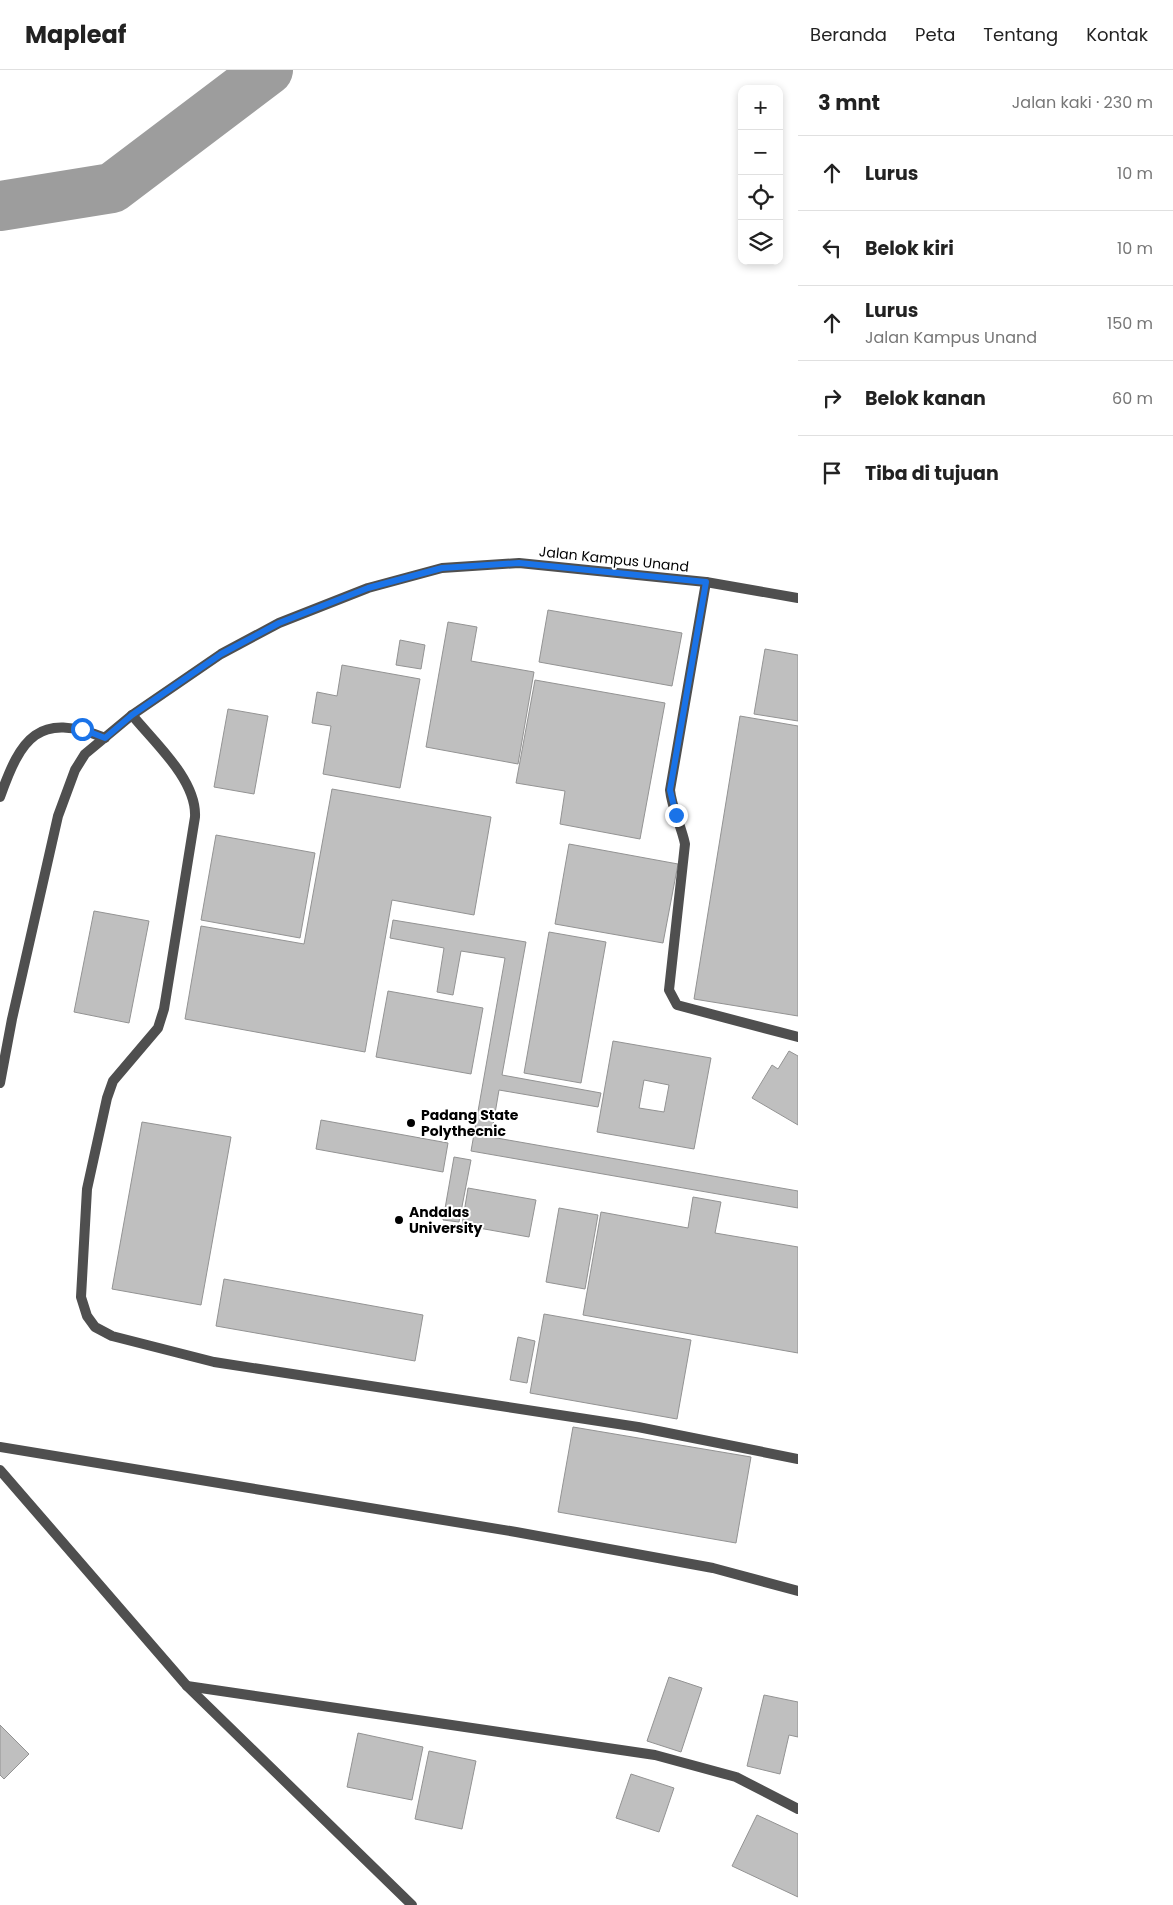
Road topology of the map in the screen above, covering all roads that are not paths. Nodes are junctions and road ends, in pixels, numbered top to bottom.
1 (706, 582) junction
2 (798, 598) edge
3 (132, 715) junction
4 (105, 738) junction
5 (0, 797) edge
6 (798, 1037) edge
7 (0, 1083) edge
8 (0, 1447) edge
9 (798, 1459) edge
10 (0, 1470) edge
11 (798, 1591) edge
12 (187, 1686) junction
13 (798, 1808) edge
14 (412, 1905) edge

1 - 2 street, Jalan Kampus Unand
1 - 3 street, Jalan Kampus Unand
1 - 6 street
3 - 4 street, Jalan Kampus Unand
3 - 9 street
4 - 5 street
4 - 7 street, Jalan Kampus Unand
8 - 11 street
10 - 12 street
12 - 13 street
12 - 14 street

